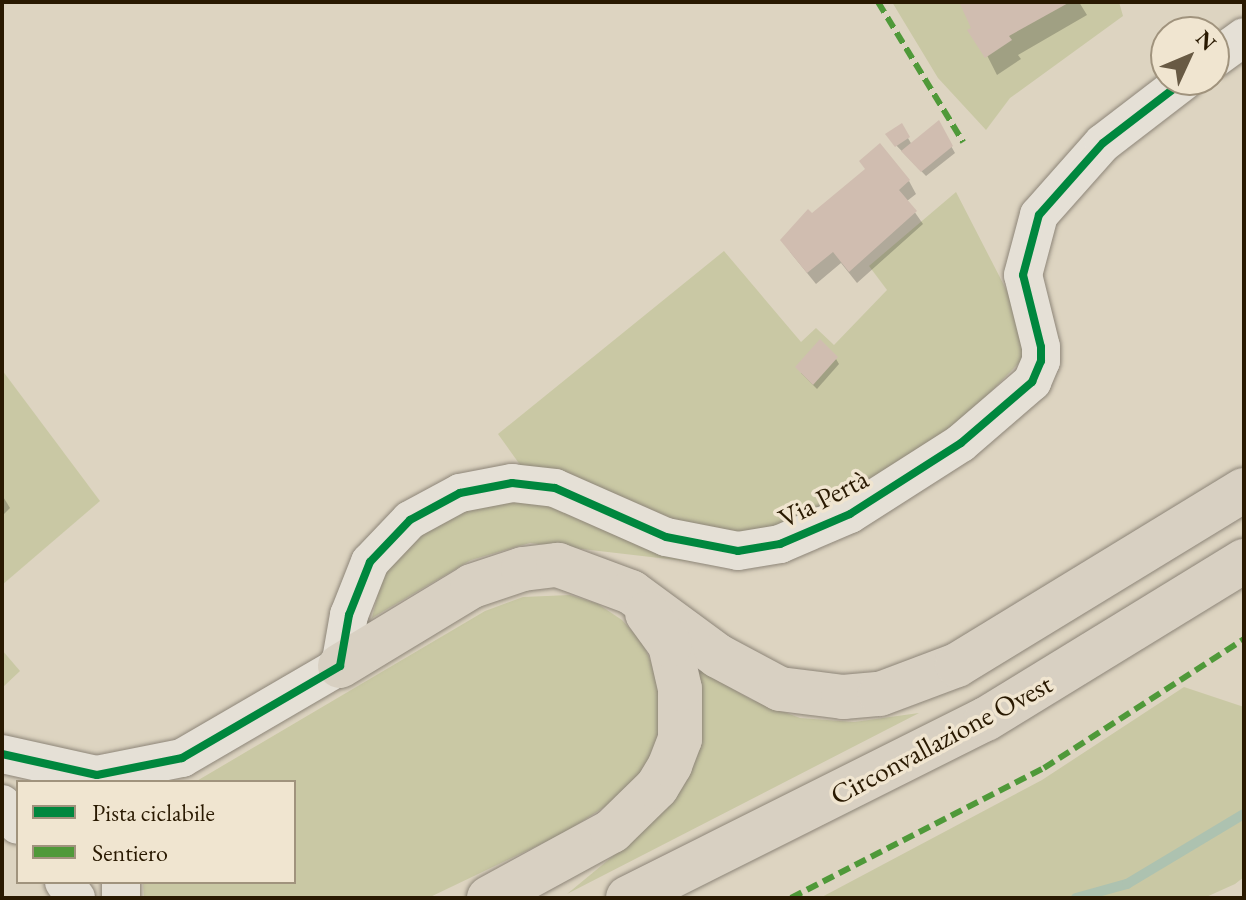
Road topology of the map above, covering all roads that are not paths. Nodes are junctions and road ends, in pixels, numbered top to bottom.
1 (1164, 96) edge
2 (1244, 490) edge
3 (1244, 561) edge
4 (604, 579) junction
5 (340, 666) junction
6 (2, 754) edge
7 (172, 770) edge
8 (91, 778) edge
9 (2, 804) edge
10 (16, 822) edge
11 (489, 898) edge
12 (628, 898) edge

1 - 5 street, Via Pertà
2 - 4 highway
3 - 12 highway, Circonvallazione Ovest
4 - 5 highway
4 - 11 highway
5 - 7 street
6 - 8 street
7 - 8 street
9 - 10 street

